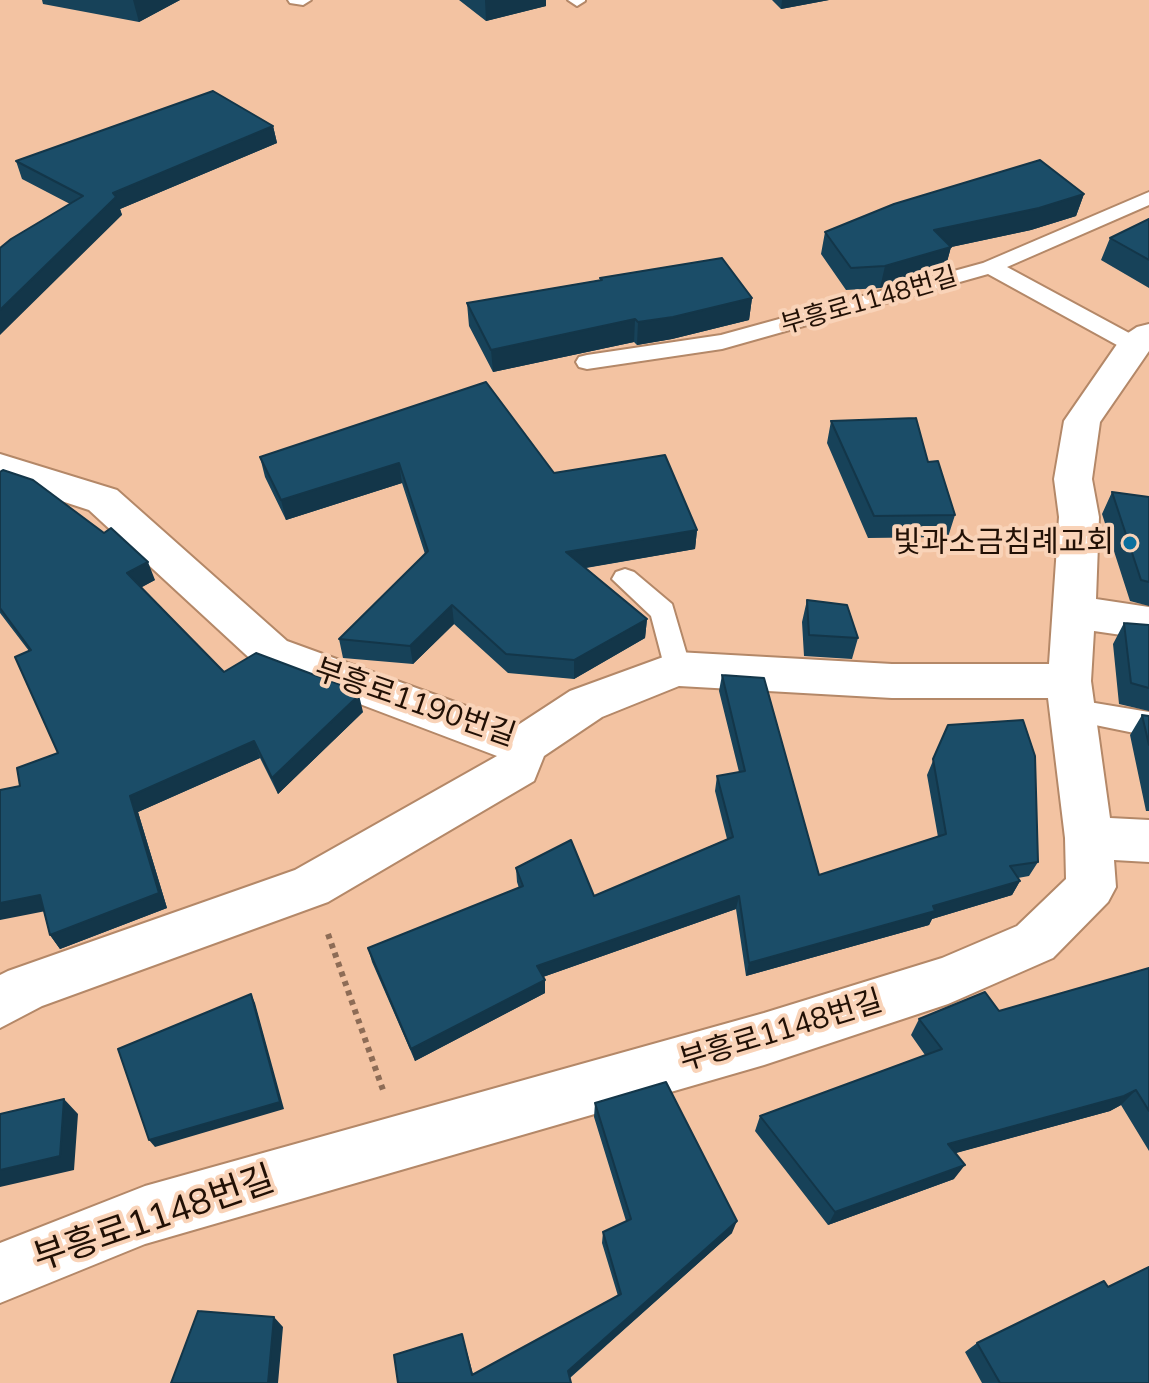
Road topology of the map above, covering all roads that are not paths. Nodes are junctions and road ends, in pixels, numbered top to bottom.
1 (296, 0) edge
2 (303, 0) edge
3 (1149, 198) edge
4 (990, 267) junction
5 (1141, 340) edge
6 (587, 362) dead end
7 (0, 467) edge
8 (625, 579) dead end
9 (1074, 612) junction
10 (1149, 623) edge
11 (677, 669) junction
12 (1070, 696) junction
13 (1149, 724) edge
14 (524, 745) junction
15 (1089, 838) junction
16 (1149, 841) edge
17 (0, 1003) edge
18 (0, 1273) edge

1 - 2 lane
3 - 4 lane
4 - 5 lane, 부흥로1148번길
4 - 6 lane, 부흥로1148번길
5 - 9 street, 부흥로1148번길
7 - 14 street, 부흥로1190번길
8 - 11 lane
9 - 10 street
9 - 12 street, 부흥로1148번길
11 - 12 street, 부흥로1190번길
11 - 14 street, 부흥로1190번길
12 - 13 lane
12 - 15 street, 부흥로1148번길
14 - 17 street
15 - 16 street
15 - 18 street, 부흥로1148번길

